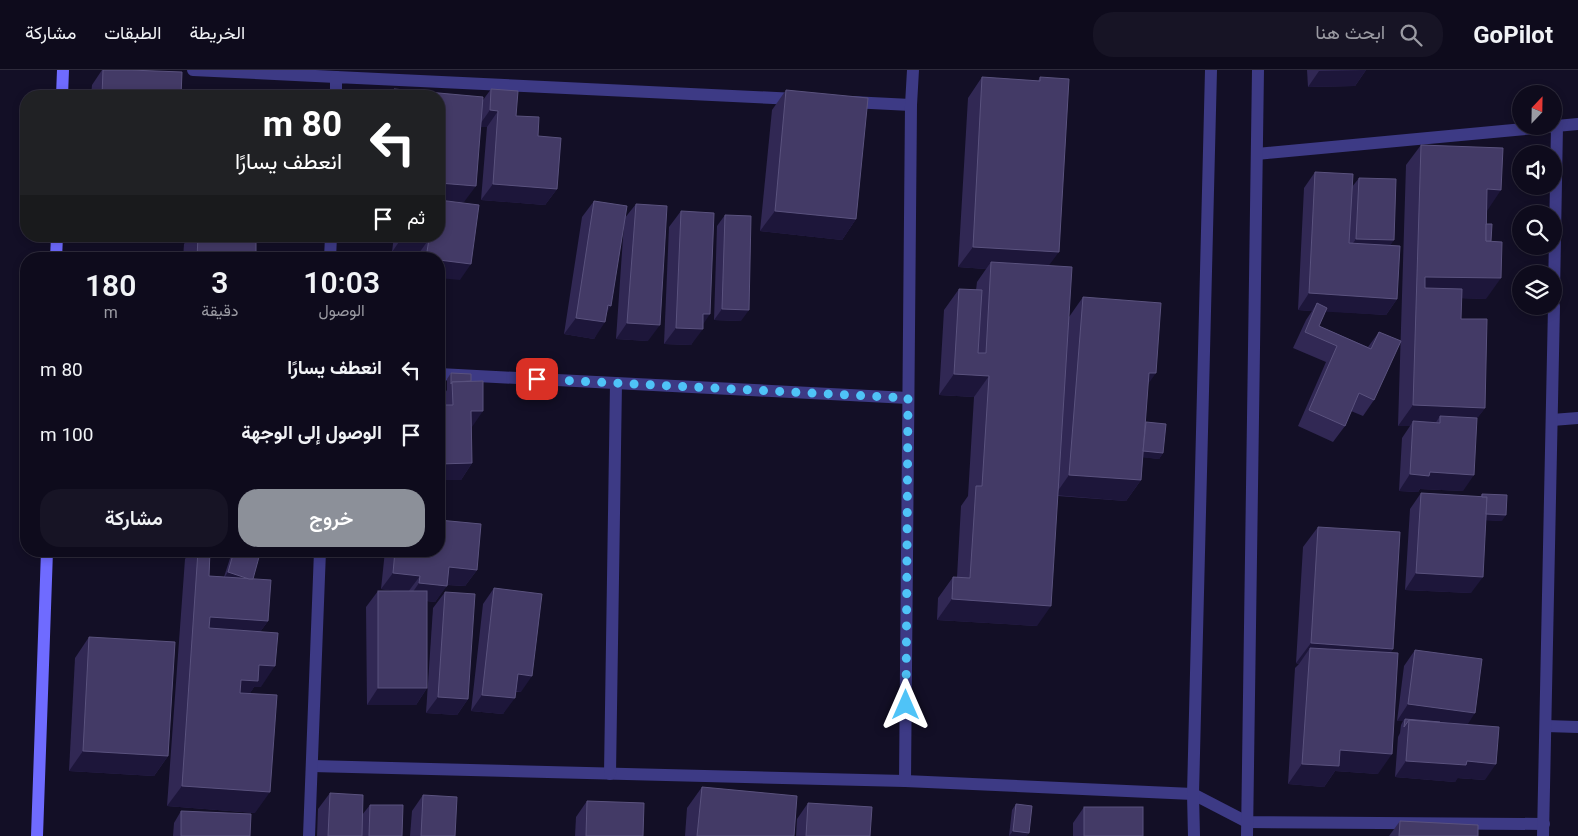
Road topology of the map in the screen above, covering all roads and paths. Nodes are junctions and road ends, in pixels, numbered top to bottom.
1 (62, 70) edge
2 (193, 70) edge
3 (913, 70) edge
4 (1211, 70) edge
5 (1258, 70) edge
6 (336, 77) junction
7 (62, 90) edge
8 (336, 90) edge
9 (812, 100) edge
10 (842, 101) edge
11 (911, 104) junction
12 (1578, 124) edge
13 (1562, 126) edge
14 (1512, 130) edge
15 (1557, 135) edge
16 (1257, 154) junction
17 (1555, 265) edge
18 (1554, 315) edge
19 (445, 374) edge
20 (616, 383) junction
21 (908, 398) junction
22 (1578, 418) edge
23 (1552, 420) junction
24 (47, 557) edge
25 (320, 557) edge
26 (1546, 726) junction
27 (1578, 727) edge
28 (312, 766) junction
29 (610, 774) junction
30 (905, 781) junction
31 (1194, 794) junction
32 (1247, 822) junction
33 (1544, 830) edge
34 (37, 836) edge
35 (309, 836) edge
36 (1194, 836) edge
37 (1247, 836) edge

1 - 7 street
2 - 6 street
3 - 11 street
4 - 31 street
5 - 16 street
6 - 8 street
6 - 9 street
10 - 11 street
11 - 21 street
12 - 13 street
14 - 16 street
15 - 17 street
16 - 32 street
18 - 23 street
19 - 20 street
20 - 21 street
20 - 29 street
21 - 30 street
22 - 23 street
23 - 26 street
24 - 34 street
25 - 28 street
26 - 27 street
26 - 33 street
28 - 29 street
28 - 35 street
29 - 30 street
30 - 31 street
31 - 32 street
31 - 36 street
32 - 33 street
32 - 37 street

